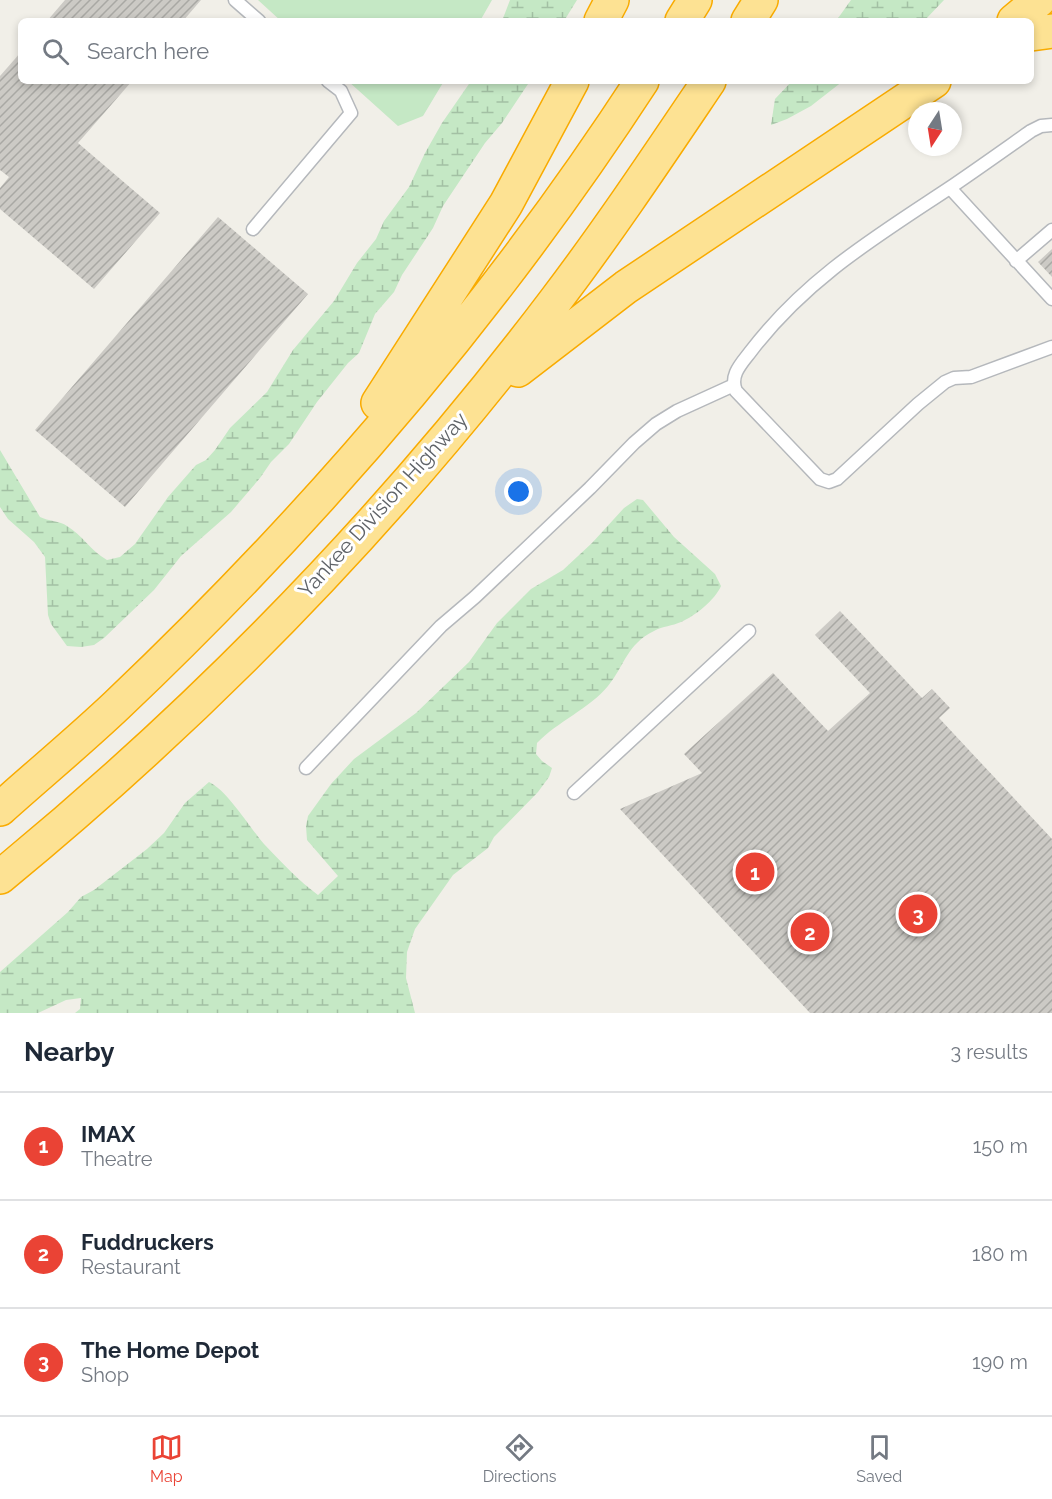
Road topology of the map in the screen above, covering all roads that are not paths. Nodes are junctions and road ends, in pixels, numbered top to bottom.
1 (235, 0) edge
2 (612, 0) edge
3 (695, 0) edge
4 (761, 0) edge
5 (1039, 0) edge
6 (256, 18) edge
7 (603, 18) edge
8 (683, 18) edge
9 (750, 18) edge
10 (1018, 18) edge
11 (1052, 31) edge
12 (1034, 34) edge
13 (331, 84) edge
14 (570, 84) edge
15 (640, 84) edge
16 (707, 84) edge
17 (930, 84) edge
18 (1052, 125) edge
19 (950, 188) junction
20 (253, 229) dead end
21 (1052, 230) edge
22 (1016, 261) junction
23 (1052, 299) edge
24 (1052, 347) edge
25 (734, 385) junction
26 (468, 411) junction
27 (319, 497) junction
28 (749, 631) dead end
29 (306, 768) dead end
30 (574, 793) dead end
31 (0, 808) edge
32 (0, 877) edge

1 - 6 lane
2 - 7 highway
3 - 8 highway
4 - 9 highway
5 - 10 highway
11 - 12 highway
13 - 20 lane
14 - 27 highway
15 - 27 highway
16 - 26 highway, Yankee Division Highway
17 - 26 highway
18 - 19 lane
19 - 22 lane
19 - 25 lane
21 - 22 lane
22 - 23 lane
24 - 25 lane
25 - 29 lane
26 - 32 highway, Yankee Division Highway
27 - 31 highway
28 - 30 lane

